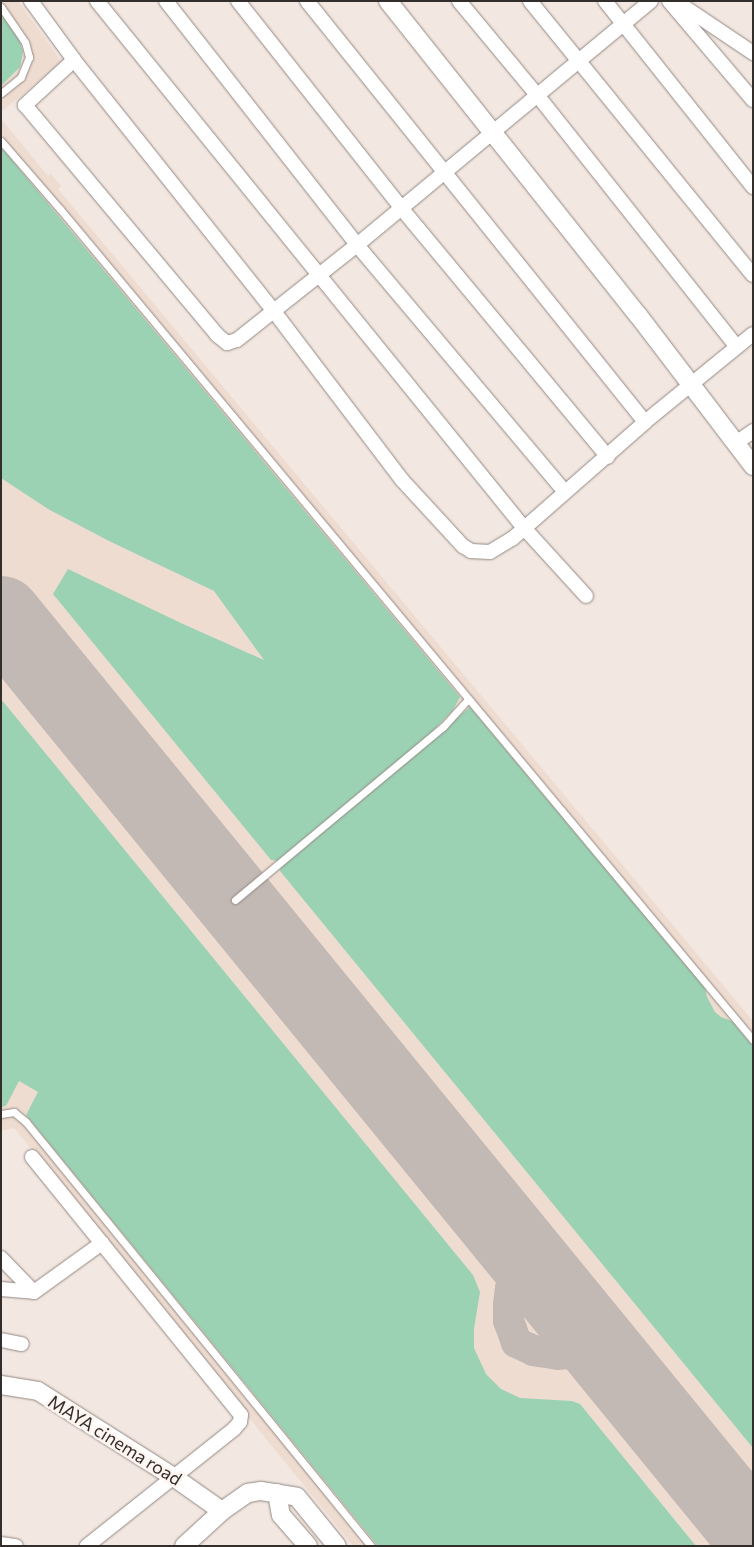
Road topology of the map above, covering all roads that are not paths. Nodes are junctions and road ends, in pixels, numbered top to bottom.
1 (31, 1) edge
2 (97, 1) edge
3 (166, 1) edge
4 (238, 1) edge
5 (307, 1) edge
6 (388, 1) edge
7 (459, 1) edge
8 (530, 1) edge
9 (605, 1) edge
10 (651, 1) edge
11 (670, 1) edge
12 (676, 1) edge
13 (1, 6) edge
14 (623, 24) junction
15 (753, 53) edge
16 (74, 60) junction
17 (578, 62) junction
18 (1, 93) edge
19 (538, 96) junction
20 (753, 100) edge
21 (493, 134) junction
22 (1, 141) edge
23 (445, 173) junction
24 (753, 187) edge
25 (402, 209) junction
26 (358, 245) junction
27 (319, 275) junction
28 (753, 275) edge
29 (273, 310) junction
30 (753, 334) edge
31 (737, 347) junction
32 (691, 386) junction
33 (645, 422) junction
34 (753, 431) edge
35 (736, 444) junction
36 (608, 457) junction
37 (753, 466) edge
38 (565, 492) junction
39 (524, 528) junction
40 (586, 596) dead end
41 (468, 698) junction
42 (236, 900) dead end
43 (753, 1040) edge
44 (1, 1114) edge
45 (32, 1156) dead end
46 (102, 1243) junction
47 (1, 1258) edge
48 (1, 1288) edge
49 (34, 1292) junction
50 (1, 1340) edge
51 (22, 1344) dead end
52 (1, 1385) edge
53 (175, 1478) junction
54 (277, 1493) junction
55 (222, 1511) junction
56 (1, 1544) edge
57 (16, 1546) edge
58 (87, 1546) edge
59 (184, 1546) edge
60 (308, 1546) edge
61 (337, 1546) edge
62 (372, 1546) edge

1 - 16 street
2 - 27 street
3 - 26 street
4 - 25 street
5 - 23 street
6 - 21 street
7 - 19 street
8 - 17 street
9 - 14 street
10 - 14 street
11 - 20 street
12 - 15 street
13 - 18 lane
14 - 17 street
14 - 24 street
16 - 29 street
16 - 29 street
17 - 19 street
17 - 28 street
19 - 21 street
19 - 31 street
21 - 23 street
21 - 32 street
22 - 41 lane
23 - 25 street
23 - 33 street
25 - 26 street
25 - 36 street
26 - 27 street
26 - 38 street
27 - 29 street
27 - 39 street
29 - 39 street
30 - 31 street
31 - 32 street
32 - 33 street
32 - 35 street
33 - 36 street
34 - 35 street
35 - 37 street
36 - 38 street
38 - 39 street
39 - 40 street
41 - 42 lane
41 - 43 lane
44 - 62 lane
45 - 46 street
46 - 49 street
46 - 53 street
47 - 49 street
48 - 49 street
50 - 51 street
52 - 53 street, MAYA cinema road
53 - 55 street, MAYA cinema road
53 - 58 street
54 - 55 street
54 - 60 street
54 - 61 street
55 - 59 street
56 - 57 street

